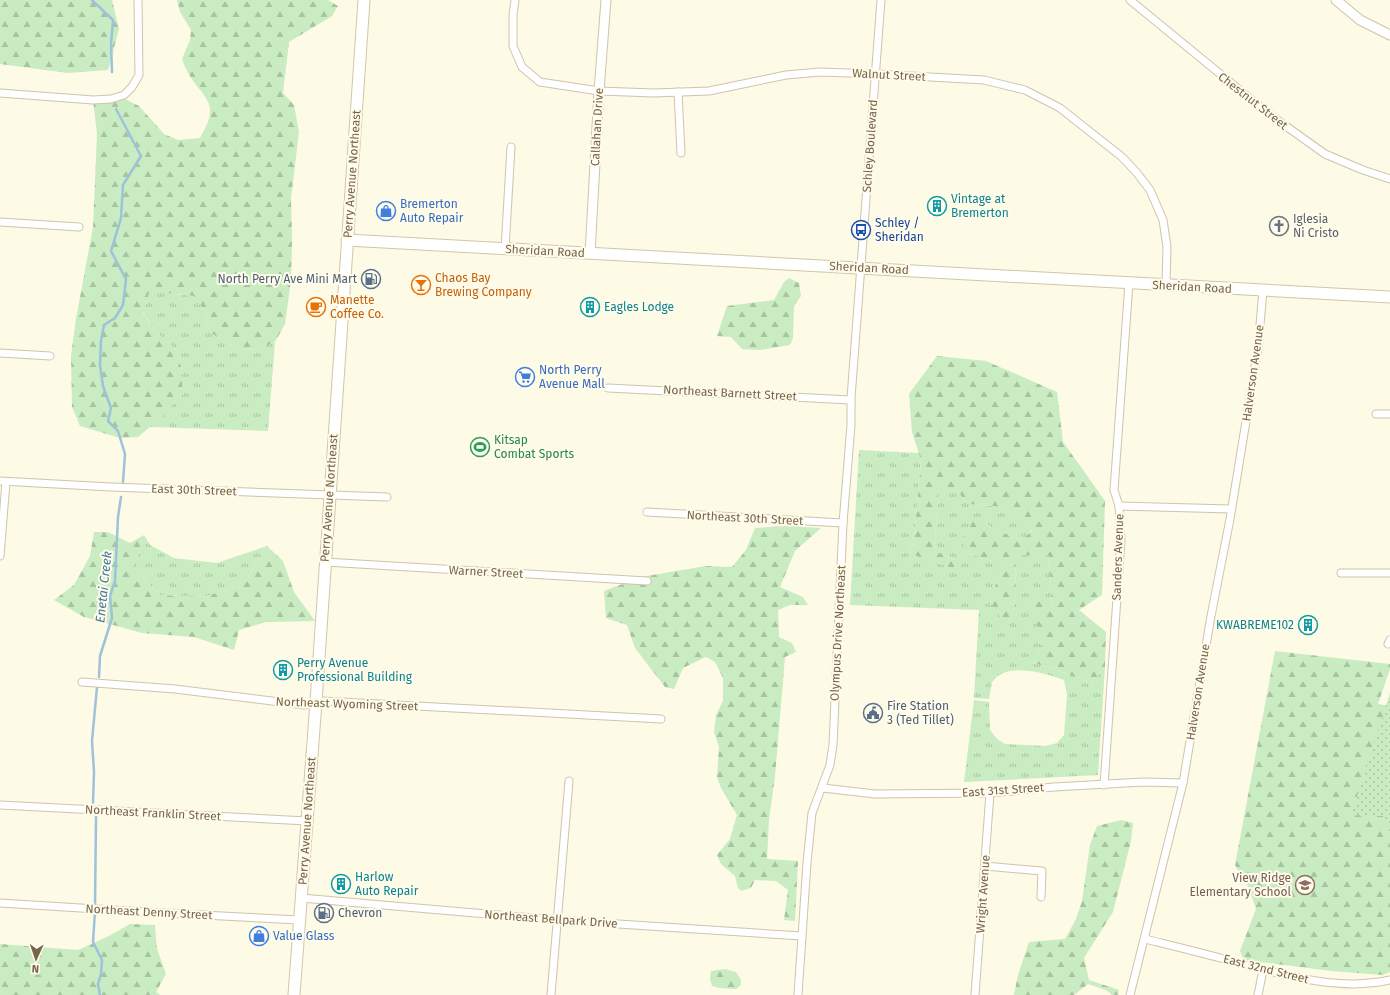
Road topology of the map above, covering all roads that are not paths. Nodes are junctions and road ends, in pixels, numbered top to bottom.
1 (138, 0) edge
2 (364, 0) edge
3 (515, 0) edge
4 (606, 0) edge
5 (881, 0) edge
6 (1130, 0) edge
7 (1336, 0) edge
8 (1390, 35) edge
9 (876, 74) junction
10 (599, 91) junction
11 (0, 92) edge
12 (678, 92) junction
13 (511, 147) dead end
14 (681, 153) dead end
15 (1390, 179) edge
16 (0, 222) edge
17 (78, 227) dead end
18 (347, 240) junction
19 (505, 249) junction
20 (590, 254) junction
21 (861, 268) junction
22 (1129, 283) junction
23 (1166, 285) junction
24 (1263, 290) junction
25 (1390, 297) edge
26 (0, 353) edge
27 (50, 356) dead end
28 (608, 388) dead end
29 (851, 400) junction
30 (1376, 414) dead end
31 (1390, 414) edge
32 (3, 481) edge
33 (329, 494) junction
34 (387, 497) dead end
35 (1119, 506) junction
36 (1231, 509) junction
37 (647, 512) dead end
38 (843, 523) junction
39 (0, 556) edge
40 (325, 562) junction
41 (1341, 573) dead end
42 (1390, 574) edge
43 (646, 581) dead end
44 (82, 682) dead end
45 (316, 702) junction
46 (661, 720) dead end
47 (569, 781) dead end
48 (1184, 783) junction
49 (1104, 785) junction
50 (822, 788) junction
51 (990, 793) junction
52 (0, 805) edge
53 (307, 821) junction
54 (984, 866) junction
55 (1041, 897) dead end
56 (301, 898) junction
57 (0, 903) edge
58 (299, 920) junction
59 (557, 920) junction
60 (802, 936) junction
61 (1145, 939) junction
62 (1263, 970) junction
63 (1390, 980) edge
64 (294, 995) edge
65 (551, 995) edge
66 (798, 995) edge
67 (975, 995) edge
68 (1130, 995) edge
69 (1258, 995) edge

1 - 11 street
2 - 18 main road, Perry Avenue Northeast
3 - 10 street, Walnut Street
4 - 10 street, Callahan Drive
5 - 9 street, Schley Boulevard
6 - 15 street, Chestnut Street
7 - 8 street
9 - 12 street, Walnut Street
9 - 21 street, Schley Boulevard
9 - 23 street, Walnut Street
10 - 12 street, Walnut Street
10 - 20 street, Callahan Drive
12 - 14 street
13 - 19 street
16 - 17 street
18 - 19 main road, Sheridan Road
18 - 33 main road, Perry Avenue Northeast
19 - 20 main road, Sheridan Road
20 - 21 main road, Sheridan Road
21 - 22 main road, Sheridan Road
21 - 29 street, Olympus Drive Northeast
22 - 23 main road, Sheridan Road
22 - 35 street, Sanders Avenue
23 - 24 main road, Sheridan Road
24 - 25 main road, Sheridan Road
24 - 36 street, Halverson Avenue
26 - 27 street
28 - 29 street, Northeast Barnett Street
29 - 38 street, Olympus Drive Northeast
30 - 31 street
32 - 33 street, East 30th Street
32 - 39 street
33 - 34 street, East 30th Street
33 - 40 main road, Perry Avenue Northeast
35 - 36 street
35 - 49 street, Sanders Avenue
36 - 48 street, Halverson Avenue
37 - 38 street, Northeast 30th Street
38 - 50 street, Olympus Drive Northeast
40 - 43 street, Warner Street
40 - 45 main road, Perry Avenue Northeast
41 - 42 street
44 - 45 street, Northeast Wyoming Street
45 - 46 street, Northeast Wyoming Street
45 - 53 main road, Perry Avenue Northeast
47 - 59 street
48 - 49 street, East 31st Street
48 - 61 street, Halverson Avenue
49 - 51 street, East 31st Street
50 - 51 street, East 31st Street
50 - 60 street, Olympus Drive Northeast
51 - 54 street, Wright Avenue
52 - 53 street, Northeast Franklin Street
53 - 56 main road, Perry Avenue Northeast
54 - 55 street
54 - 67 street, Wright Avenue
56 - 58 main road, Perry Avenue Northeast
56 - 59 street, Northeast Bellpark Drive
57 - 58 street, Northeast Denny Street
58 - 64 main road, Perry Avenue Northeast
59 - 60 street, Northeast Bellpark Drive
59 - 65 street
60 - 66 street, Olympus Drive Northeast
61 - 62 street, East 32nd Street
61 - 68 street, Halverson Avenue
62 - 63 street, East 32nd Street
62 - 69 street

